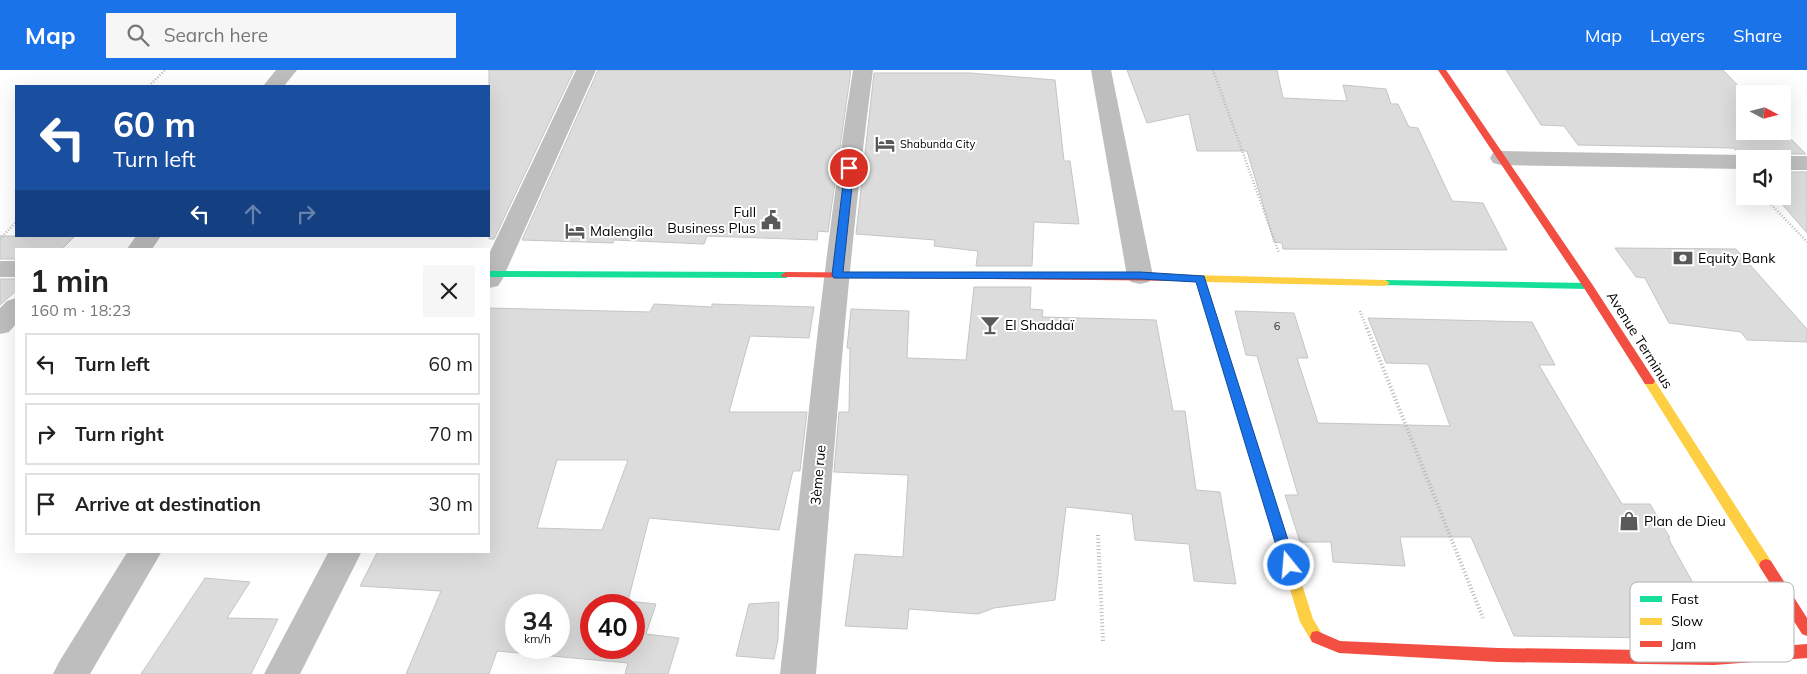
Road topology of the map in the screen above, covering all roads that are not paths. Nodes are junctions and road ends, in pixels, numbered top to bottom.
1 (287, 70) edge
2 (586, 70) edge
3 (863, 70) edge
4 (1101, 70) edge
5 (1442, 70) edge
6 (274, 85) edge
7 (1502, 158) junction
8 (1736, 162) edge
9 (1791, 163) edge
10 (1807, 163) edge
11 (148, 237) edge
12 (140, 248) edge
13 (0, 269) edge
14 (15, 269) edge
15 (837, 275) junction
16 (490, 276) edge
17 (1140, 276) junction
18 (1200, 279) junction
19 (1588, 286) junction
20 (15, 308) edge
21 (0, 325) edge
22 (145, 553) edge
23 (345, 553) edge
24 (1776, 582) edge
25 (1794, 610) edge
26 (1807, 630) edge
27 (1807, 652) edge
28 (1794, 653) edge
29 (1630, 657) edge
30 (71, 674) edge
31 (282, 674) edge
32 (798, 674) edge

1 - 6 street
2 - 16 street
3 - 15 street, 3ème rue
4 - 17 street
5 - 7 street, Avenue Terminus
7 - 8 street
7 - 19 street, Avenue Terminus
9 - 10 street
11 - 12 street
13 - 14 street
15 - 16 street
15 - 17 street
15 - 32 street, 3ème rue
17 - 18 street
18 - 19 street
18 - 29 street
19 - 24 street, Avenue Terminus
20 - 21 street
22 - 30 street
23 - 31 street
25 - 26 street, Avenue Terminus
27 - 28 street

